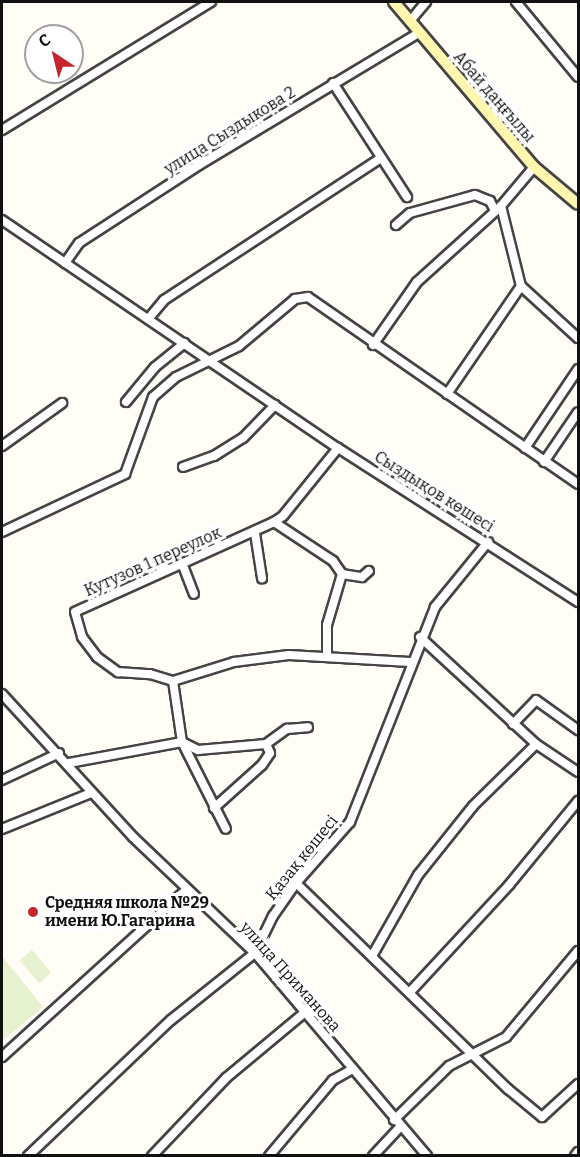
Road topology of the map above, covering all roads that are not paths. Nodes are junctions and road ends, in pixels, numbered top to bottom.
1 (211, 2) edge
2 (394, 2) edge
3 (426, 2) edge
4 (516, 2) edge
5 (410, 21) junction
6 (419, 33) junction
7 (579, 77) edge
8 (333, 84) junction
9 (2, 130) edge
10 (381, 158) junction
11 (534, 167) junction
12 (407, 197) dead end
13 (579, 204) edge
14 (498, 208) junction
15 (2, 220) edge
16 (396, 225) dead end
17 (65, 262) junction
18 (521, 286) junction
19 (148, 318) junction
20 (579, 339) edge
21 (185, 343) junction
22 (374, 345) junction
23 (212, 361) junction
24 (579, 369) edge
25 (447, 394) junction
26 (126, 402) dead end
27 (62, 403) dead end
28 (275, 405) junction
29 (579, 412) edge
30 (2, 446) edge
31 (338, 448) junction
32 (525, 448) junction
33 (544, 462) junction
34 (183, 467) dead end
35 (579, 484) edge
36 (274, 522) junction
37 (2, 532) edge
38 (255, 533) junction
39 (488, 542) junction
40 (182, 563) junction
41 (369, 571) dead end
42 (342, 574) junction
43 (262, 578) dead end
44 (194, 594) dead end
45 (579, 602) edge
46 (420, 637) junction
47 (327, 656) junction
48 (410, 662) junction
49 (173, 681) junction
50 (2, 694) edge
51 (513, 724) junction
52 (308, 727) dead end
53 (579, 729) edge
54 (182, 742) junction
55 (266, 744) junction
56 (536, 744) junction
57 (59, 753) junction
58 (69, 764) junction
59 (579, 772) edge
60 (2, 780) edge
61 (91, 792) junction
62 (579, 801) edge
63 (214, 808) junction
64 (2, 829) edge
65 (226, 829) dead end
66 (296, 883) junction
67 (187, 889) junction
68 (579, 951) edge
69 (255, 953) junction
70 (372, 956) junction
71 (411, 992) junction
72 (304, 1013) junction
73 (2, 1054) edge
74 (474, 1054) junction
75 (352, 1069) junction
76 (579, 1084) edge
77 (397, 1123) junction
78 (579, 1152) edge
79 (28, 1155) edge
80 (152, 1155) edge
81 (269, 1155) edge
82 (373, 1155) edge
83 (427, 1155) edge
84 (575, 1155) edge

1 - 9 street
2 - 5 street, Абай даңғылы
3 - 5 street
4 - 7 street
5 - 6 street, Абай даңғылы
6 - 8 street, улица Сыздыкова 2
6 - 11 street, Абай даңғылы
8 - 10 street
8 - 17 street, улица Сыздыкова 2
10 - 12 street
10 - 19 street
11 - 13 street, Абай даңғылы
11 - 14 street
14 - 16 street
14 - 18 street
14 - 22 street
15 - 17 street, Сыздықов көшесі
17 - 19 street, Сыздықов көшесі
18 - 20 street
18 - 25 street
19 - 21 street, Сыздықов көшесі
21 - 23 street, Сыздықов көшесі
21 - 26 street
22 - 23 street
22 - 25 street
23 - 28 street, Сыздықов көшесі
23 - 37 street
24 - 32 street
25 - 32 street
27 - 30 street
28 - 31 street, Сыздықов көшесі
28 - 34 street
29 - 33 street
31 - 36 street, Кутузов 1 переулок
31 - 39 street, Сыздықов көшесі
32 - 33 street
33 - 35 street
36 - 38 street, Кутузов 1 переулок
36 - 42 street
38 - 40 street, Кутузов 1 переулок
38 - 43 street
39 - 45 street, Сыздықов көшесі
39 - 46 street, Қазақ көшесі
40 - 44 street
40 - 49 street, Кутузов 1 переулок
41 - 42 street
42 - 47 street
46 - 48 street, Қазақ көшесі
46 - 51 street
47 - 48 street
47 - 49 street
48 - 66 street, Қазақ көшесі
49 - 54 street
50 - 57 street, улица Приманова
51 - 53 street
51 - 56 street
52 - 55 street
54 - 55 street
54 - 58 street
54 - 63 street
55 - 63 street
56 - 59 street
56 - 70 street
57 - 58 street, улица Приманова
57 - 60 street
58 - 61 street, улица Приманова
61 - 64 street
61 - 67 street, улица Приманова
62 - 71 street
63 - 65 street
66 - 69 street, Қазақ көшесі
66 - 70 street
67 - 69 street, улица Приманова
67 - 73 street
68 - 74 street
69 - 72 street, улица Приманова
69 - 79 street, Қазақ көшесі
70 - 71 street
71 - 74 street
72 - 75 street, улица Приманова
72 - 80 street
74 - 76 street
74 - 77 street
75 - 77 street, улица Приманова
75 - 81 street
77 - 82 street
77 - 83 street, улица Приманова
78 - 84 street

